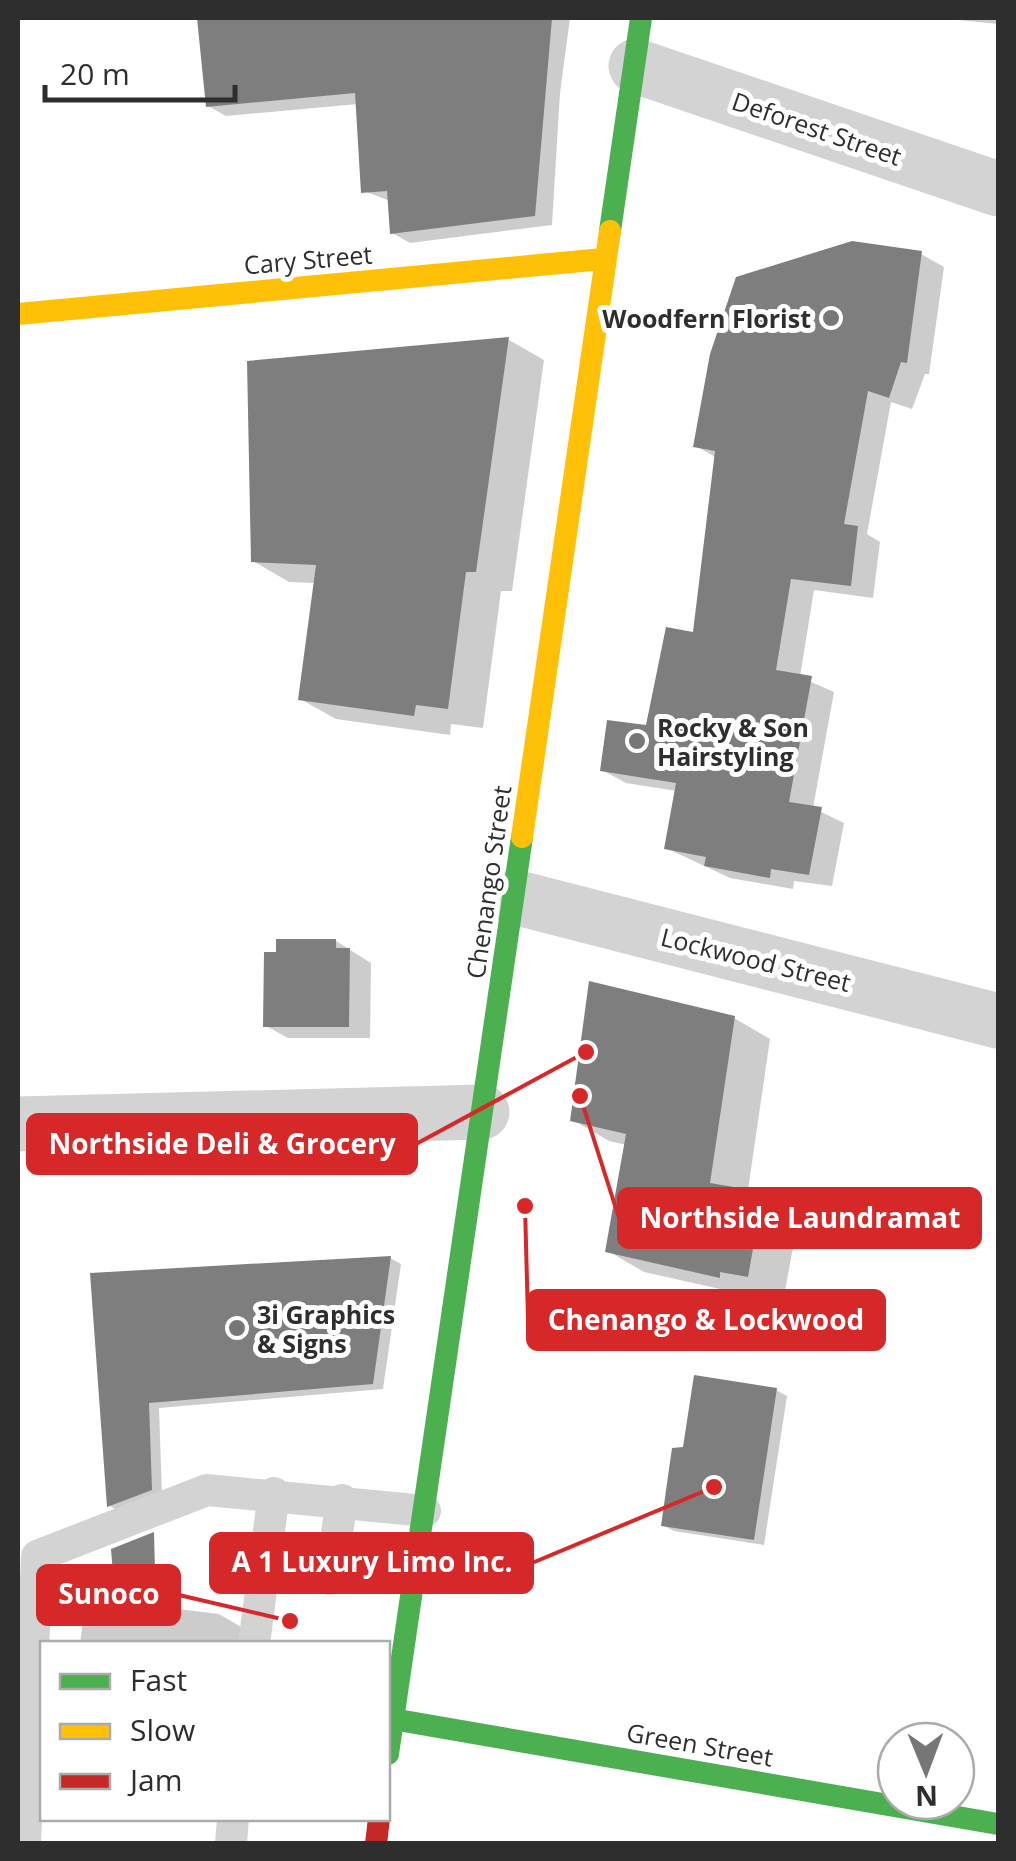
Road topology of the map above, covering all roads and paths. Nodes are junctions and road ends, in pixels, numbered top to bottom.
1 (638, 42) edge
2 (998, 189) edge
3 (603, 259) junction
4 (18, 314) edge
5 (514, 897) junction
6 (998, 1021) edge
7 (482, 1112) junction
8 (18, 1124) edge
9 (274, 1493) junction
10 (342, 1500) junction
11 (425, 1511) junction
12 (330, 1579) dead end
13 (254, 1641) edge
14 (390, 1719) edge
15 (34, 1793) edge
16 (998, 1824) edge
17 (25, 1844) edge

1 - 2 street, Deforest Street
1 - 3 street, Chenango Street
3 - 4 street, Cary Street
3 - 5 street, Chenango Street
5 - 6 street, Lockwood Street
5 - 7 street, Chenango Street
7 - 8 street
7 - 11 street, Chenango Street
9 - 10 lane
9 - 13 lane
9 - 15 lane
10 - 11 lane
10 - 12 lane
11 - 14 street, Chenango Street
14 - 16 street, Green Street
15 - 17 lane

